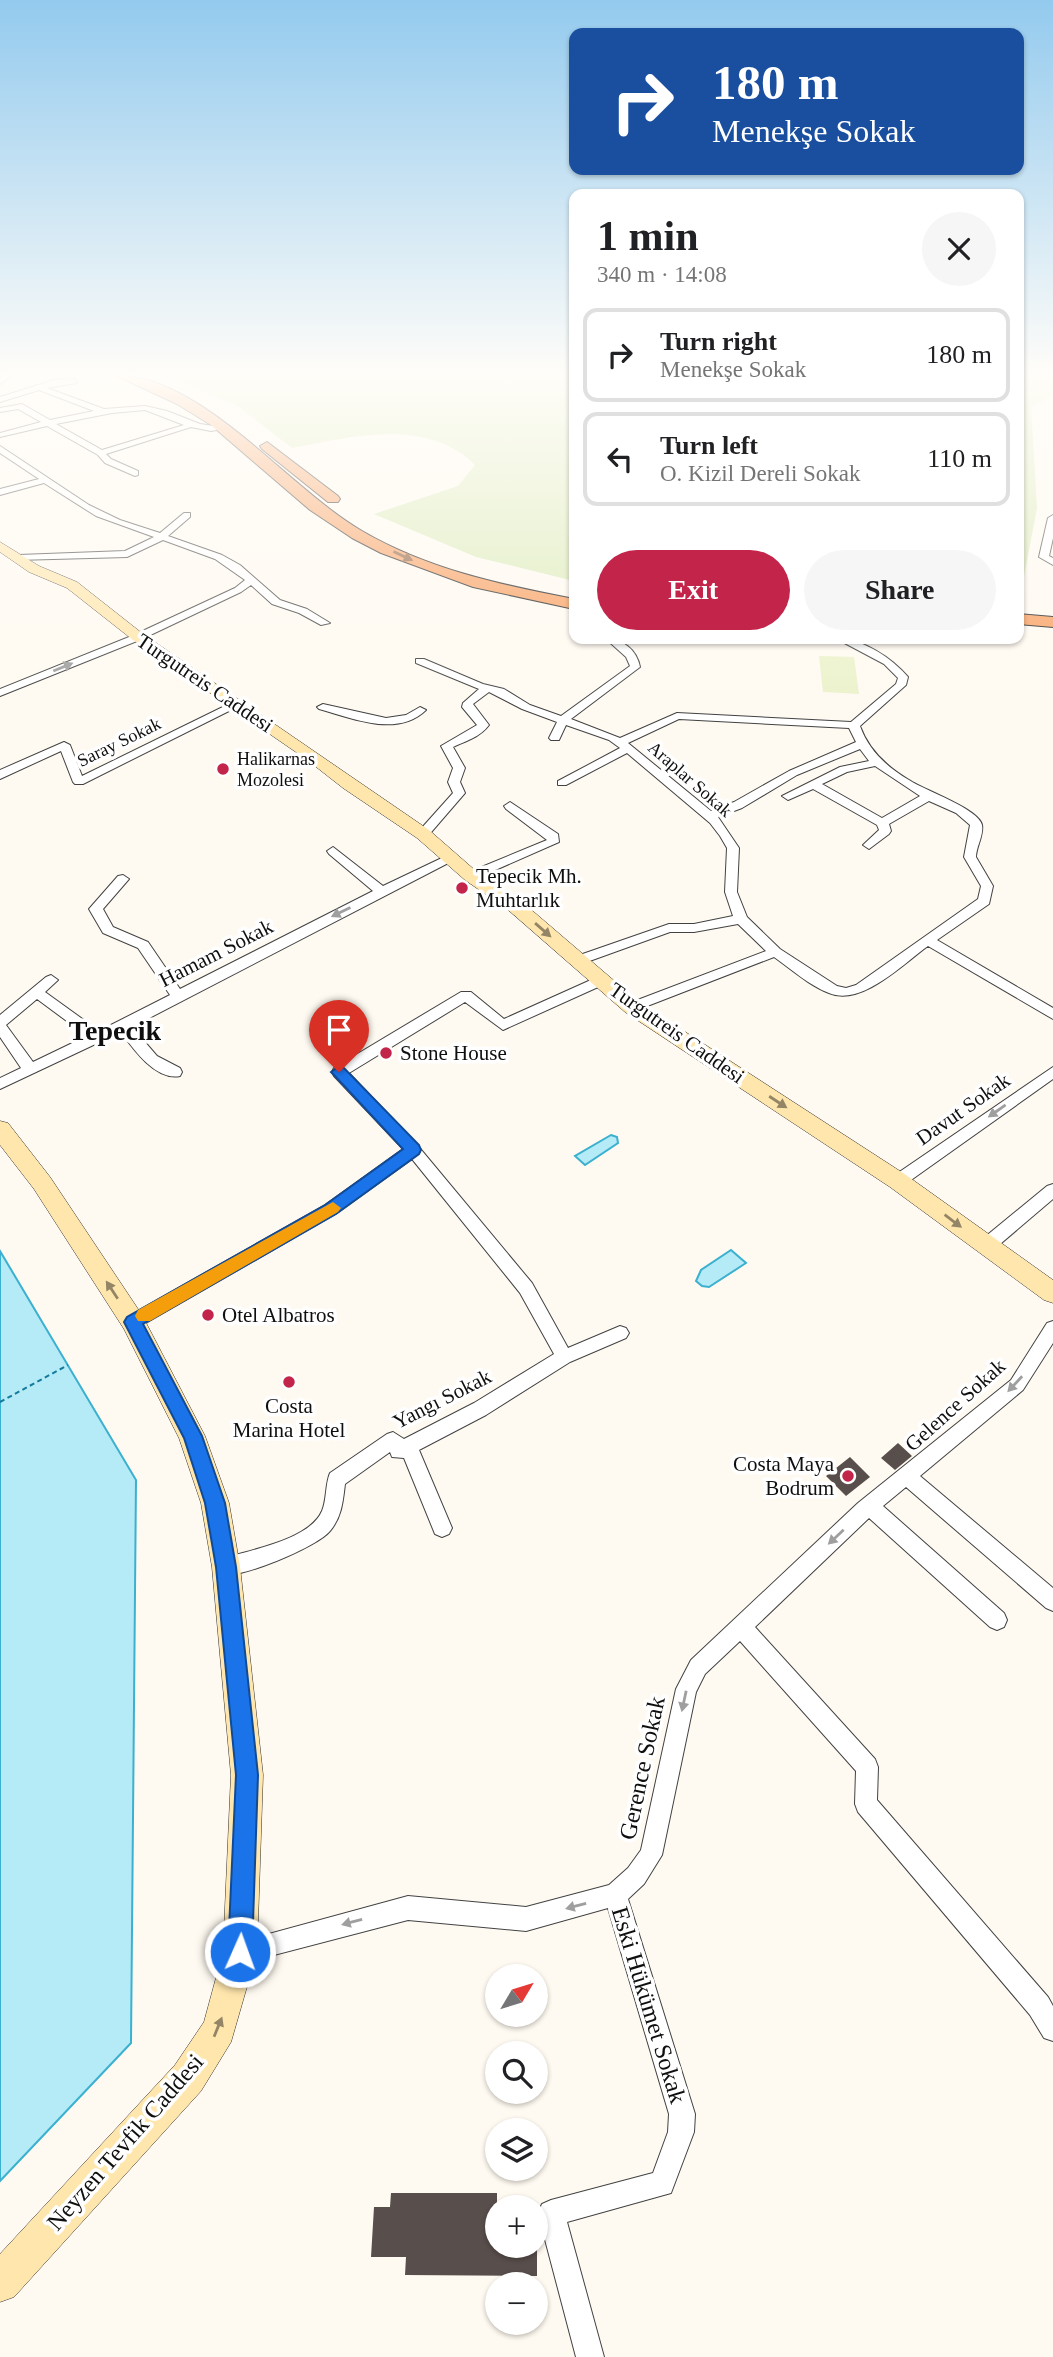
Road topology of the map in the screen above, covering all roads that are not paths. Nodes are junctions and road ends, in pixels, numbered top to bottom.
1 (27, 485) edge
2 (50, 485) edge
3 (288, 485) edge
4 (315, 485) edge
5 (0, 492) edge
6 (341, 506) dead end
7 (187, 515) dead end
8 (1053, 518) edge
9 (364, 520) dead end
10 (387, 532) dead end
11 (161, 537) junction
12 (0, 546) edge
13 (19, 558) junction
14 (456, 560) dead end
15 (1053, 562) edge
16 (251, 580) junction
17 (569, 590) edge
18 (569, 603) edge
19 (1024, 620) edge
20 (1053, 622) edge
21 (325, 623) dead end
22 (1024, 633) edge
23 (1053, 635) edge
24 (138, 637) junction
25 (617, 644) edge
26 (852, 644) edge
27 (420, 661) dead end
28 (487, 688) junction
29 (0, 693) edge
30 (235, 704) junction
31 (323, 707) dead end
32 (420, 710) dead end
33 (562, 720) junction
34 (854, 725) junction
35 (555, 738) dead end
36 (861, 744) junction
37 (624, 745) junction
38 (880, 762) junction
39 (0, 775) edge
40 (562, 783) dead end
41 (815, 785) junction
42 (788, 796) dead end
43 (929, 796) junction
44 (510, 806) dead end
45 (709, 816) junction
46 (882, 823) junction
47 (423, 834) junction
48 (869, 845) dead end
49 (333, 851) dead end
50 (450, 859) junction
51 (471, 876) junction
52 (123, 879) dead end
53 (382, 892) junction
54 (741, 919) junction
55 (928, 940) junction
56 (775, 952) junction
57 (579, 960) junction
58 (51, 980) dead end
59 (601, 980) junction
60 (36, 992) junction
61 (178, 996) junction
62 (632, 1007) junction
63 (1053, 1014) edge
64 (0, 1025) edge
65 (123, 1025) junction
66 (98, 1037) junction
67 (31, 1070) junction
68 (175, 1072) dead end
69 (1053, 1072) edge
70 (0, 1084) edge
71 (0, 1129) edge
72 (413, 1150) junction
73 (898, 1181) junction
74 (1053, 1189) edge
75 (986, 1246) junction
76 (1053, 1293) edge
77 (133, 1322) junction
78 (1053, 1328) edge
79 (620, 1333) dead end
80 (564, 1357) junction
81 (408, 1446) junction
82 (908, 1477) junction
83 (869, 1506) junction
84 (442, 1528) dead end
85 (226, 1567) junction
86 (1053, 1601) edge
87 (996, 1620) dead end
88 (741, 1626) junction
89 (615, 1895) junction
90 (240, 1952) junction
91 (1053, 2029) edge
92 (0, 2283) edge
93 (590, 2357) edge

1 - 5 street
2 - 11 street
3 -> 18 highway
4 - 6 highway
7 - 11 street
8 - 15 street
9 - 10 highway
11 - 13 street
11 - 16 street
12 - 13 main road, Turgutreis Caddesi
13 - 24 main road, Turgutreis Caddesi
14 - 17 highway
16 - 21 street
16 - 24 street
19 - 20 highway
22 - 23 highway
29 -> 24 street
24 - 30 main road, Turgutreis Caddesi
25 - 33 street
26 - 34 street
27 - 28 street, Araplar Sokak
28 - 33 street, Araplar Sokak
28 - 47 street
30 - 39 street, Saray Sokak
30 - 47 main road, Turgutreis Caddesi
31 - 32 street
33 - 35 street
33 - 37 street, Araplar Sokak
34 - 36 street
34 - 37 street
36 - 38 street
36 - 45 street
37 - 40 street
37 - 45 street, Araplar Sokak
38 - 41 street
38 - 43 street
41 - 42 street
41 - 46 street
43 - 46 street
43 - 55 street
44 - 51 street
45 - 54 street, Araplar Sokak
46 - 48 street
47 - 50 main road, Turgutreis Caddesi
49 - 53 street
50 - 51 main road, Turgutreis Caddesi
50 - 53 street, Hamam Sokak
51 -> 57 main road, Turgutreis Caddesi
52 - 61 street
53 -> 61 street, Hamam Sokak
54 - 56 street, Araplar Sokak
54 - 57 street
55 - 56 street, Araplar Sokak
55 - 63 street
56 - 62 street
57 - 59 main road, Turgutreis Caddesi
58 - 60 street
59 - 62 main road, Turgutreis Caddesi
59 - 72 street
60 - 64 street
60 - 66 street
61 - 65 street, Hamam Sokak
62 -> 73 main road, Turgutreis Caddesi
64 - 67 street
65 - 66 street, Hamam Sokak
65 - 68 street
66 - 67 street, Hamam Sokak
67 - 70 street, Hamam Sokak
69 -> 73 street, Davut Sokak
77 -> 71 main road, Neyzen Tevfik Caddesi
72 - 77 street
72 - 80 street
73 -> 75 main road, Turgutreis Caddesi
74 - 75 street
75 - 76 main road, Turgutreis Caddesi
77 - 85 main road, Neyzen Tevfik Caddesi
78 -> 82 street, Gelence Sokak
79 - 80 street, Yangı Sokak
80 - 81 street, Yangı Sokak
81 - 84 street
81 - 85 street, Yangı Sokak
82 - 83 street, Gerence Sokak
82 - 86 street
83 - 87 street
83 -> 88 street, Gerence Sokak
85 - 90 main road, Neyzen Tevfik Caddesi
88 -> 89 street, Gerence Sokak
88 - 91 street
89 -> 90 street, Gerence Sokak
89 - 93 street, Eski Hükümet Sokak
92 -> 90 main road, Neyzen Tevfik Caddesi

